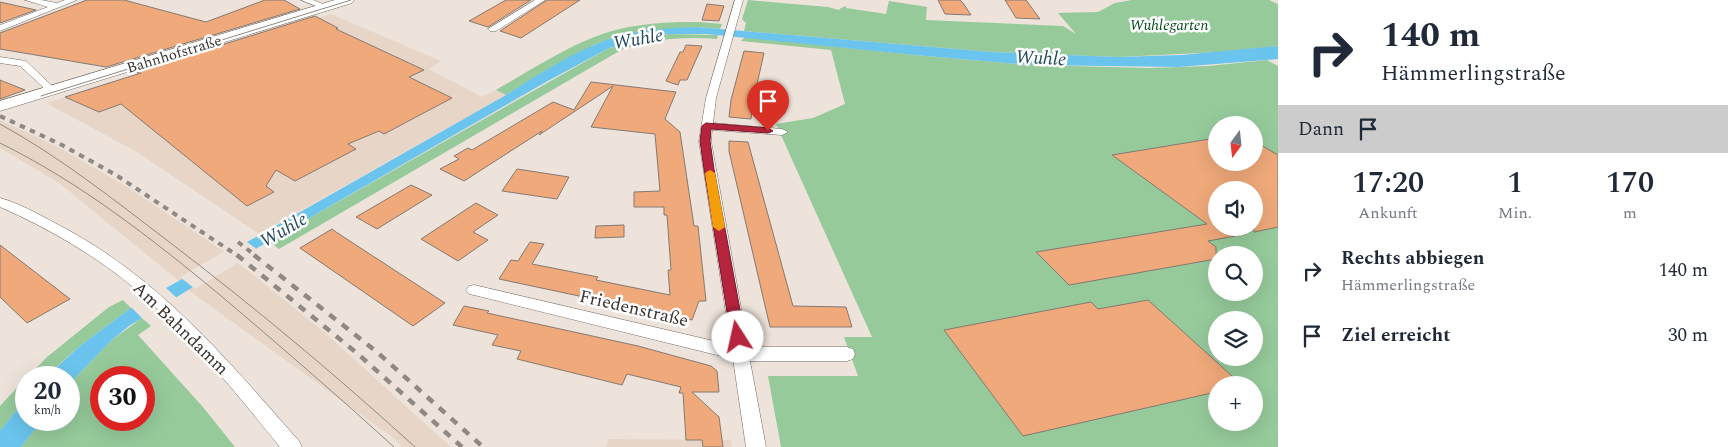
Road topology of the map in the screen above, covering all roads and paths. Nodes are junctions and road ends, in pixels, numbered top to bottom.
1 (28, 0) edge
2 (73, 0) edge
3 (305, 0) edge
4 (348, 0) edge
5 (542, 0) edge
6 (739, 0) edge
7 (57, 6) junction
8 (326, 8) junction
9 (0, 28) edge
10 (493, 29) dead end
11 (0, 60) edge
12 (45, 93) junction
13 (0, 106) edge
14 (706, 126) junction
15 (782, 132) dead end
16 (0, 202) edge
17 (474, 290) dead end
18 (741, 354) junction
19 (847, 354) dead end
20 (292, 447) edge
21 (756, 447) edge

1 - 7 street
2 - 7 street
3 - 8 street
4 - 8 main road, Bahnhofstraße
5 - 10 street
6 - 14 street
7 - 9 street
8 - 12 main road, Bahnhofstraße
11 - 12 street
12 - 13 main road, Bahnhofstraße
14 - 15 street
14 - 18 street
16 - 20 street, Am Bahndamm
17 - 18 street, Friedenstraße
18 - 19 street, Friedenstraße
18 - 21 street

